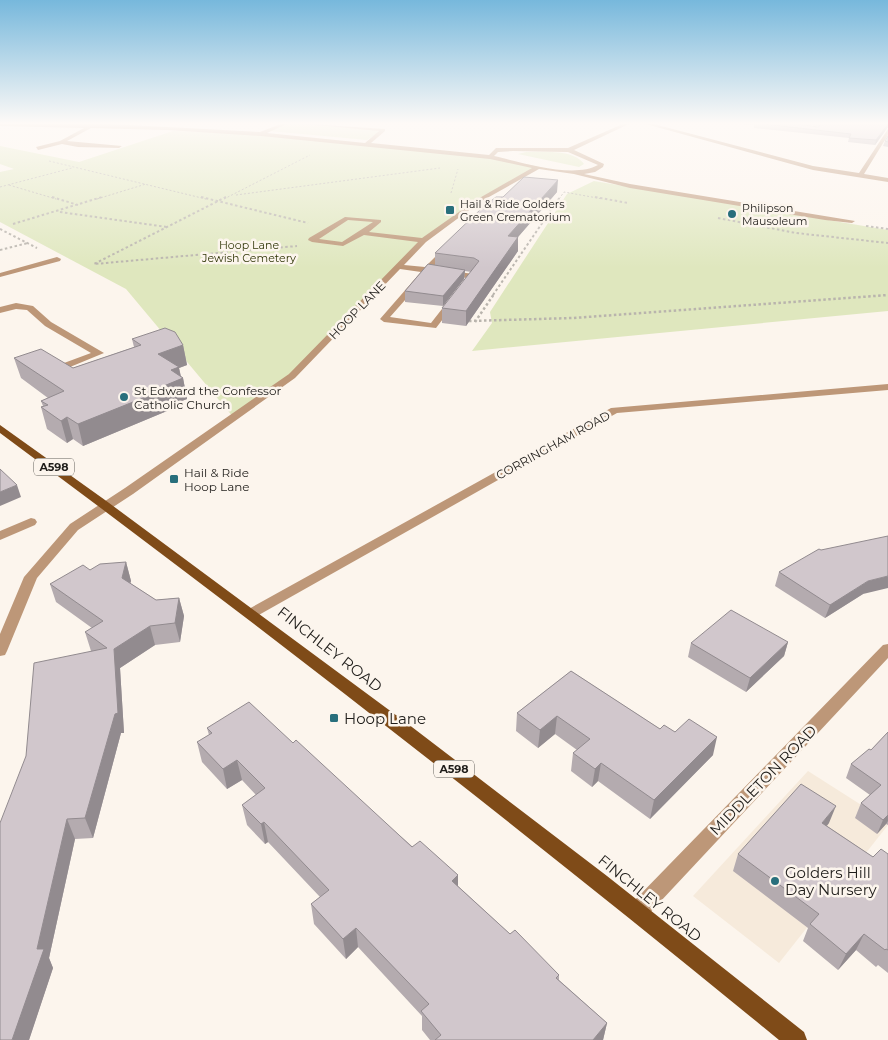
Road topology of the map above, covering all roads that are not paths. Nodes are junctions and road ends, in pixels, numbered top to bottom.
1 (529, 172) edge
2 (568, 172) edge
3 (590, 172) edge
4 (838, 172) edge
5 (863, 172) edge
6 (576, 173) junction
7 (860, 176) junction
8 (888, 180) edge
9 (852, 221) road end
10 (363, 233) junction
11 (423, 240) junction
12 (449, 245) edge
13 (57, 259) road end
14 (397, 266) junction
15 (425, 270) junction
16 (0, 274) edge
17 (0, 310) edge
18 (66, 365) edge
19 (888, 386) edge
20 (0, 428) edge
21 (108, 506) junction
22 (31, 522) dead end
23 (0, 536) edge
24 (252, 613) junction
25 (3, 635) edge
26 (888, 649) edge
27 (0, 651) edge
28 (638, 912) junction
29 (796, 1040) edge

1 - 11 street, HOOP LANE
2 - 6 street
3 - 6 street
4 - 7 street
5 - 7 street
6 - 9 street
7 - 8 street
10 - 10 street
10 - 11 street
11 - 14 street, HOOP LANE
12 - 15 street
13 - 16 street
14 - 15 street
14 - 21 street, HOOP LANE
15 - 15 street
17 - 18 street
19 - 24 street, CORRINGHAM ROAD
20 - 21 main road, FINCHLEY ROAD / A598
21 - 24 main road, FINCHLEY ROAD / A598
21 - 25 street, HOOP LANE
22 - 23 street
24 - 28 main road, FINCHLEY ROAD / A598
25 - 27 street, HOOP LANE
26 - 28 street, MIDDLETON ROAD
28 - 29 main road, FINCHLEY ROAD / A598

